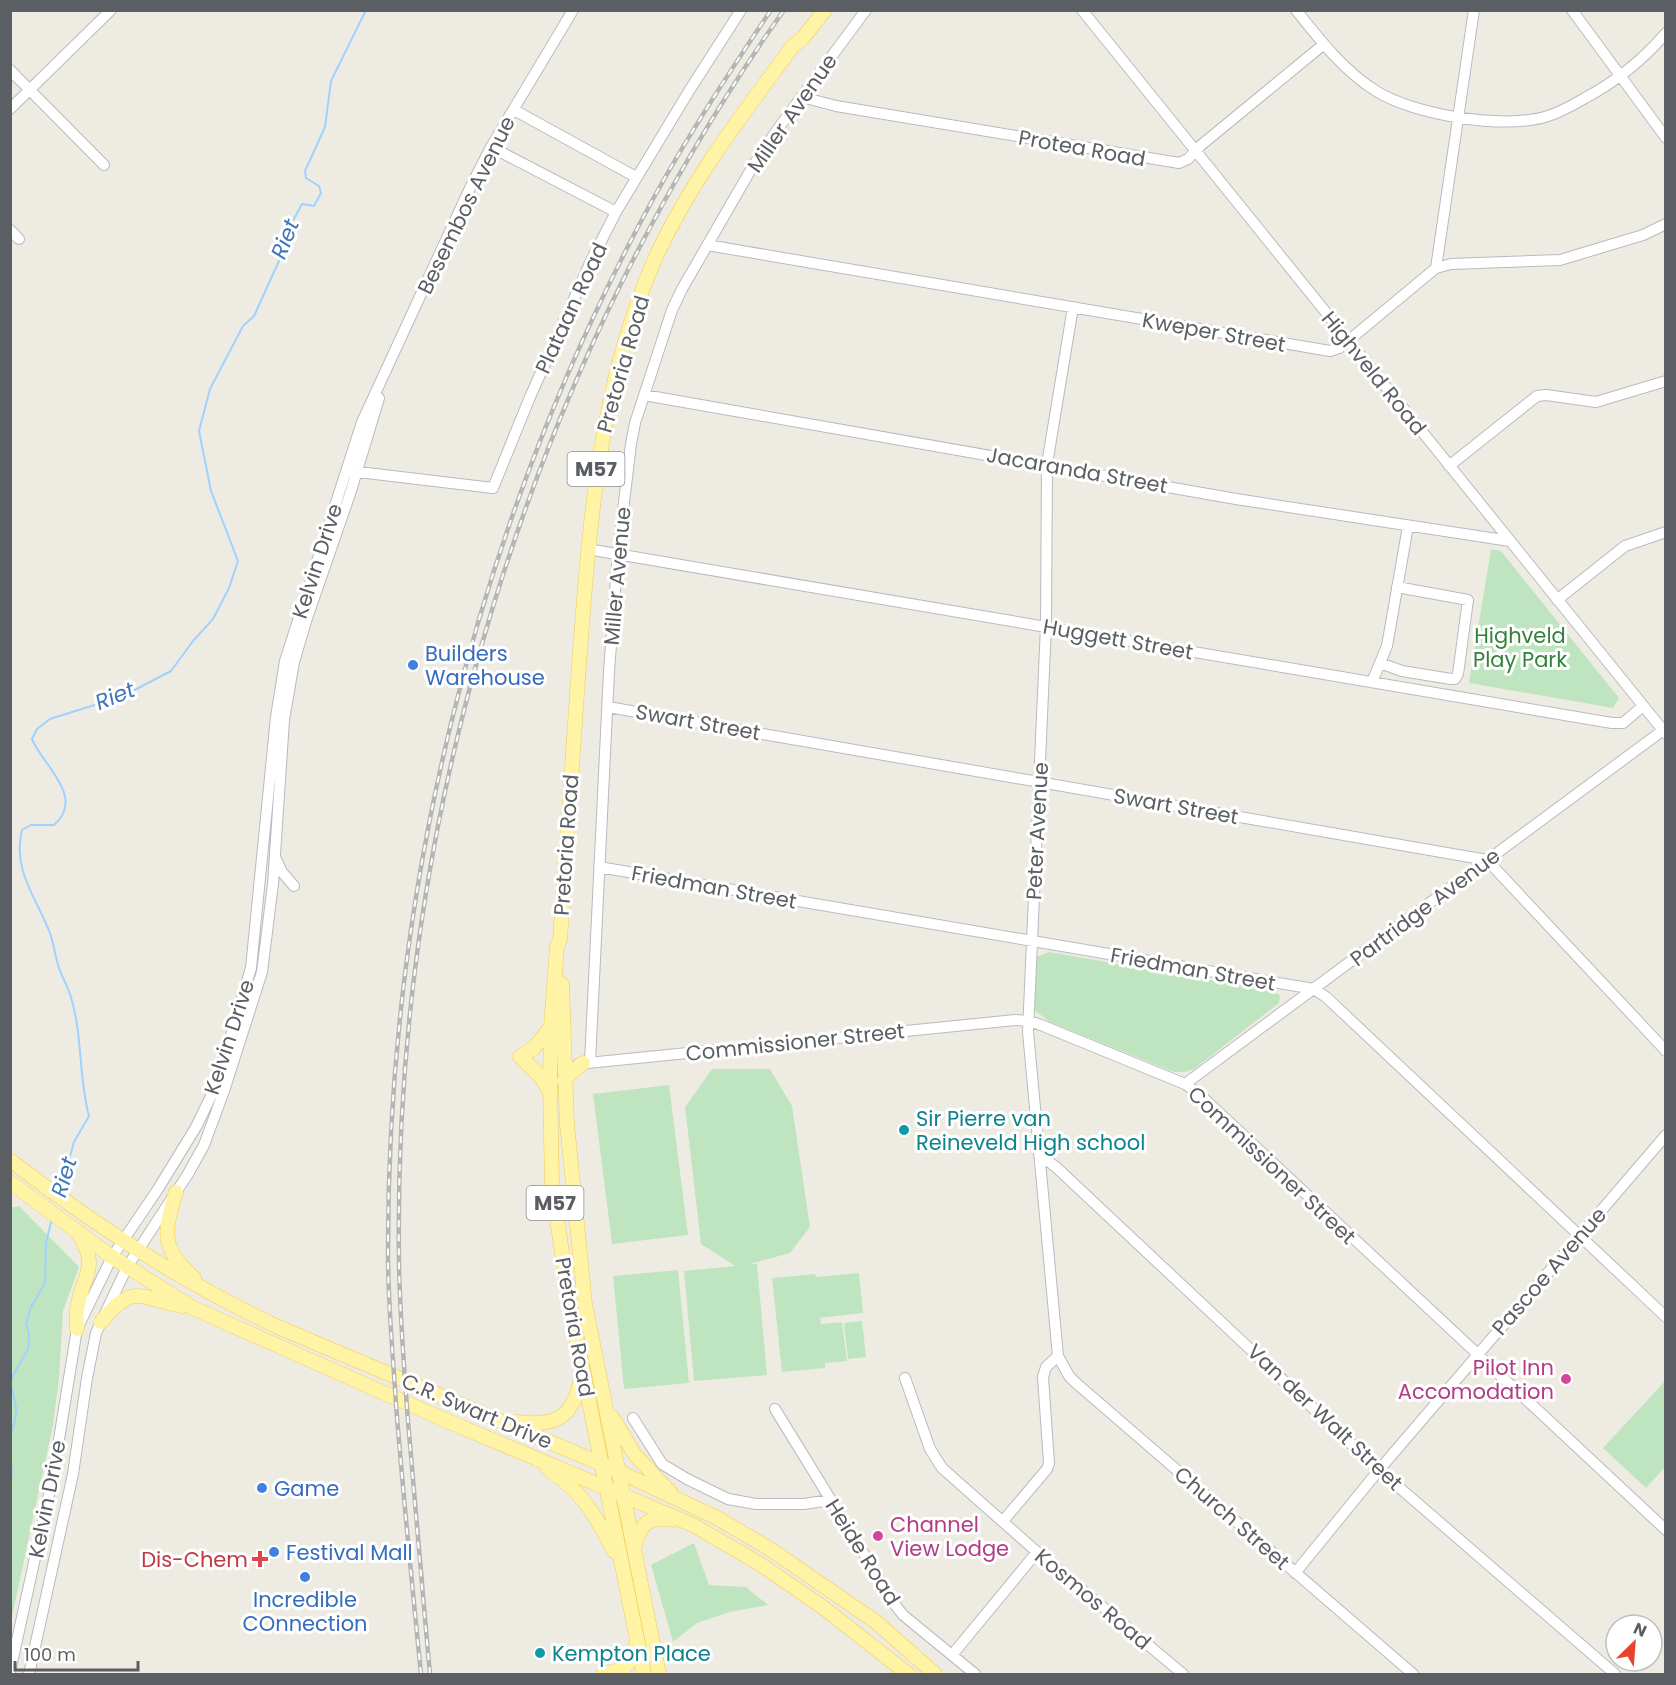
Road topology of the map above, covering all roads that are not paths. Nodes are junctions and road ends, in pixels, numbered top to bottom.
1 (111, 10) edge
2 (573, 10) edge
3 (741, 10) edge
4 (815, 10) edge
5 (825, 10) edge
6 (866, 10) edge
7 (1082, 10) edge
8 (1296, 10) edge
9 (1474, 10) edge
10 (1572, 10) edge
11 (1665, 33) edge
12 (1323, 45) junction
13 (793, 46) junction
14 (10, 70) edge
15 (1622, 76) junction
16 (30, 90) junction
17 (801, 97) junction
18 (10, 110) edge
19 (514, 110) junction
20 (1458, 118) junction
21 (1665, 138) edge
22 (491, 147) junction
23 (1195, 151) junction
24 (104, 165) dead end
25 (636, 177) junction
26 (616, 212) junction
27 (1665, 224) edge
28 (10, 230) edge
29 (19, 239) dead end
30 (707, 245) junction
31 (1436, 268) junction
32 (1073, 307) junction
33 (1348, 341) junction
34 (385, 375) joint
35 (1665, 381) edge
36 (644, 395) junction
37 (1047, 464) junction
38 (1449, 466) junction
39 (352, 471) junction
40 (1408, 526) junction
41 (1665, 532) edge
42 (1510, 541) junction
43 (587, 549) junction
44 (618, 552) junction
45 (1397, 587) junction
46 (1557, 600) junction
47 (1046, 626) junction
48 (1380, 663) junction
49 (1372, 682) junction
50 (1643, 706) junction
51 (608, 707) junction
52 (1664, 731) edge
53 (1040, 783) junction
54 (275, 856) junction
55 (1487, 860) junction
56 (599, 867) junction
57 (294, 886) dead end
58 (560, 940) junction
59 (1031, 941) junction
60 (1314, 989) junction
61 (1029, 1021) junction
62 (551, 1027) junction
63 (1665, 1051) edge
64 (587, 1062) junction
65 (557, 1065) junction
66 (564, 1082) junction
67 (1185, 1084) junction
68 (550, 1092) junction
69 (1665, 1135) edge
70 (1040, 1154) junction
71 (10, 1160) edge
72 (14, 1184) edge
73 (176, 1192) junction
74 (79, 1234) junction
75 (1579, 1235) junction
76 (122, 1240) junction
77 (138, 1250) junction
78 (112, 1257) junction
79 (127, 1267) junction
80 (225, 1302) junction
81 (193, 1308) junction
82 (1665, 1317) edge
83 (100, 1322) junction
84 (77, 1329) junction
85 (1477, 1355) junction
86 (1058, 1356) junction
87 (582, 1371) junction
88 (905, 1378) dead end
89 (607, 1408) junction
90 (775, 1409) dead end
91 (633, 1418) dead end
92 (499, 1420) junction
93 (520, 1451) junction
94 (600, 1464) junction
95 (1379, 1470) junction
96 (618, 1471) junction
97 (606, 1487) junction
98 (623, 1495) junction
99 (677, 1498) junction
100 (830, 1500) junction
101 (1003, 1521) junction
102 (693, 1525) junction
103 (1665, 1530) edge
104 (634, 1550) junction
105 (1037, 1552) junction
106 (622, 1566) junction
107 (1296, 1573) junction
108 (637, 1642) junction
109 (952, 1655) junction
110 (10, 1672) edge
111 (29, 1674) edge
112 (603, 1674) edge
113 (644, 1674) edge
114 (658, 1674) edge
115 (908, 1674) edge
116 (935, 1674) edge
117 (975, 1674) edge
118 (1183, 1674) edge
119 (1413, 1674) edge
120 (1615, 1674) edge

1 - 16 street
2 - 19 street, Besembos Avenue
3 - 25 street, Plataan Road
4 - 13 main road, Pretoria Road / M57
5 - 13 main road, Pretoria Road / M57
6 - 17 street, Miller Avenue / M57
7 - 23 street, Highveld Road
8 - 12 street
9 - 20 street
10 - 15 street
11 - 15 street
12 - 20 street
12 - 23 street, Protea Road
13 - 43 main road, Pretoria Road / M57
14 - 16 street
15 - 20 street
15 - 21 street
16 - 18 street
16 - 24 street
17 - 23 street, Protea Road
17 - 30 street, Miller Avenue / M57
19 - 22 street, Besembos Avenue
19 - 25 street
20 - 31 street
22 - 26 street
22 - 34 street, Besembos Avenue
23 - 33 street, Highveld Road
25 - 26 street, Plataan Road
26 - 39 street, Plataan Road
27 - 31 street
28 - 29 street
30 - 32 street, Kweper Street
30 - 36 street, Miller Avenue / M57
31 - 33 street, Kweper Street
32 - 33 street, Kweper Street
32 - 37 street, Peter Avenue
33 - 38 street, Highveld Road
34 - 39 street, Kelvin Drive
35 - 38 street
36 - 37 street, Jacaranda Street
36 - 44 street, Miller Avenue / M57
37 - 40 street, Jacaranda Street
37 - 47 street, Peter Avenue
38 - 42 street, Highveld Road
39 - 54 street, Kelvin Drive
39 - 76 street, Kelvin Drive
40 - 42 street, Jacaranda Street
40 - 45 street
41 - 46 street
42 - 46 street, Highveld Road
43 - 44 street, Huggett Street
43 - 58 main road, Pretoria Road / M57
44 - 47 street, Huggett Street
44 - 51 street, Miller Avenue / M57
45 - 48 street
45 - 48 street
46 - 50 street, Highveld Road
47 - 49 street, Huggett Street
47 - 53 street, Peter Avenue
48 - 49 street
49 - 50 street, Huggett Street
50 - 52 street, Highveld Road
51 - 53 street, Swart Street
51 - 56 street, Miller Avenue / M57
52 - 55 street, Partridge Avenue
53 - 55 street, Swart Street
53 - 59 street, Peter Avenue
54 - 57 street
54 - 73 street, Kelvin Drive
55 - 60 street, Partridge Avenue
55 - 63 street
56 - 59 street, Friedman Street
56 - 64 street, Miller Avenue / M57
58 - 62 main road, Pretoria Road / M57
58 - 65 main road, Pretoria Road / M57
59 - 60 street, Friedman Street
59 - 61 street, Peter Avenue
60 - 67 street, Partridge Avenue
60 - 75 street, Friedman Street
61 - 64 street, Commissioner Street
61 - 67 street, Commissioner Street
61 - 70 street, Peter Avenue
62 - 65 main road, Pretoria Road / M57
62 - 68 main road
64 - 65 street, Commissioner Street
64 - 66 main road
65 - 66 main road, Pretoria Road / M57
65 - 68 main road, Pretoria Road / M57
66 - 89 main road, Pretoria Road / M57
67 - 85 street, Commissioner Street
68 - 87 main road, Pretoria Road / M57
69 - 75 street, Pascoe Avenue
70 - 86 street, Peter Avenue
70 - 95 street, Van der Walt Street
71 - 76 main road, C.R. Swart Drive
72 - 74 main road, C.R. Swart Drive
73 - 77 street, Kelvin Drive
73 - 80 main road
74 - 78 main road, C.R. Swart Drive
74 - 84 main road
75 - 82 street, Friedman Street
75 - 85 street, Pascoe Avenue
76 - 77 main road, C.R. Swart Drive
76 - 78 street, Kelvin Drive
77 - 79 street, Kelvin Drive
77 - 80 main road, C.R. Swart Drive
78 - 79 main road, C.R. Swart Drive
78 - 84 street, Kelvin Drive
79 - 81 main road, C.R. Swart Drive
79 - 83 street, Kelvin Drive
80 - 92 main road, C.R. Swart Drive
81 - 83 main road
81 - 93 main road, C.R. Swart Drive
83 - 111 street, Kelvin Drive
84 - 110 street, Kelvin Drive
85 - 95 street, Pascoe Avenue
85 - 103 street, Commissioner Street
86 - 101 street
86 - 107 street, Church Street
87 - 92 main road
87 - 94 main road, Pretoria Road / M57
88 - 101 street, Kosmos Road
89 - 96 main road, Pretoria Road / M57
89 - 99 main road
90 - 100 street, Heide Road
91 - 100 street
92 - 94 main road, C.R. Swart Drive
93 - 97 main road, C.R. Swart Drive
93 - 106 main road
94 - 96 main road, C.R. Swart Drive
94 - 97 main road, Pretoria Road / M57
95 - 107 street, Pascoe Avenue
95 - 120 street, Van der Walt Street
96 - 98 main road, Pretoria Road / M57
96 - 99 main road, C.R. Swart Drive
97 - 98 main road, C.R. Swart Drive
97 - 106 main road, Pretoria Road / M57
98 - 102 main road, C.R. Swart Drive
98 - 104 main road, Pretoria Road / M57
99 - 116 main road, C.R. Swart Drive
100 - 109 street, Heide Road
101 - 105 street, Kosmos Road
102 - 104 main road
102 - 115 main road, C.R. Swart Drive
104 - 114 main road, Pretoria Road / M57
105 - 109 street
105 - 118 street, Kosmos Road
106 - 108 main road, Pretoria Road / M57
107 - 119 street, Church Street
108 - 112 main road
108 - 113 main road, Pretoria Road / M57
109 - 117 street, Heide Road

